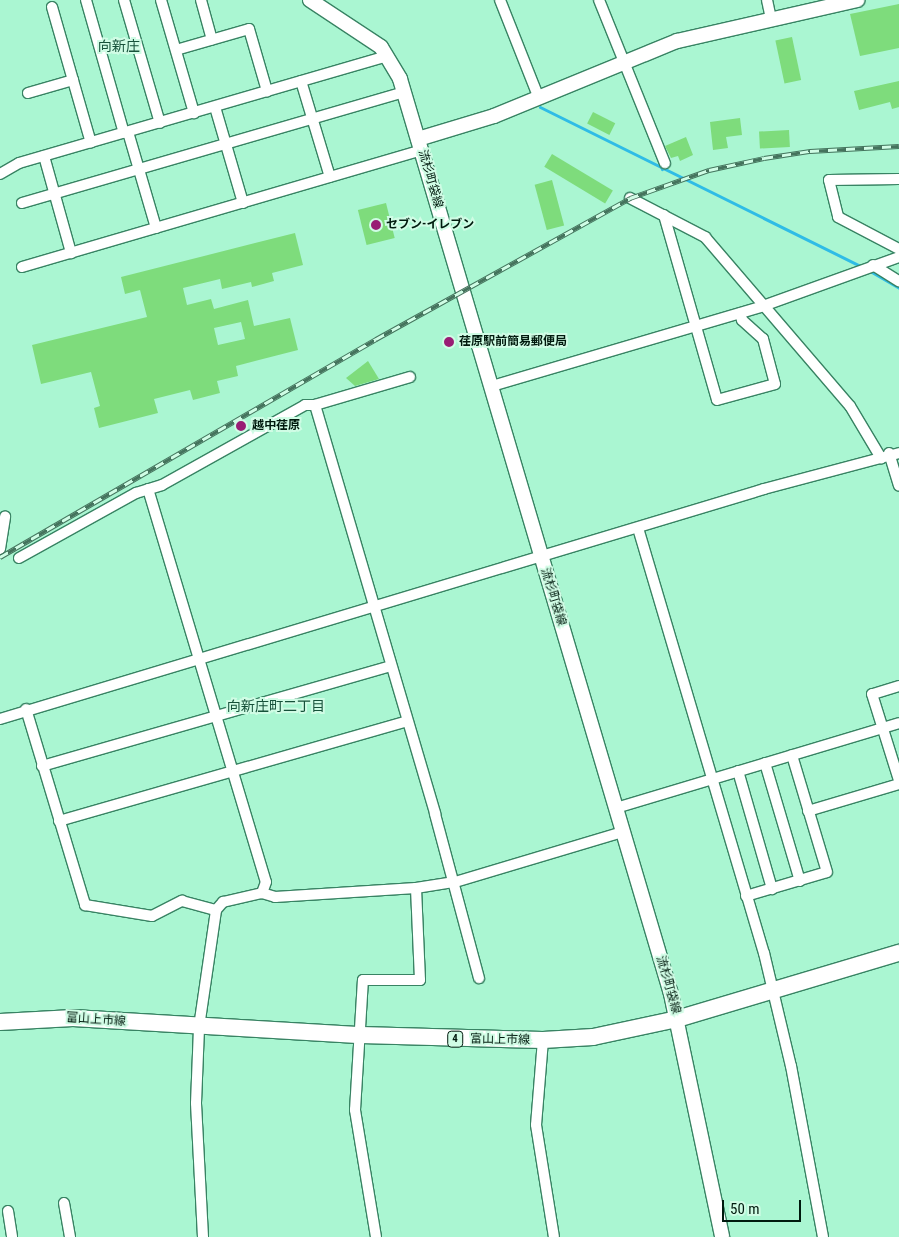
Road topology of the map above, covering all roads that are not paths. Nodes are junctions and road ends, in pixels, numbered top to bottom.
1 (86, 0) edge
2 (124, 0) edge
3 (161, 0) edge
4 (201, 0) edge
5 (310, 0) edge
6 (500, 0) edge
7 (599, 0) edge
8 (766, 0) edge
9 (857, 0) edge
10 (52, 7) dead end
11 (771, 19) junction
12 (212, 40) junction
13 (176, 50) junction
14 (388, 56) junction
15 (624, 61) junction
16 (73, 80) junction
17 (301, 81) junction
18 (268, 91) junction
19 (404, 92) junction
20 (28, 93) dead end
21 (538, 96) junction
22 (215, 107) junction
23 (194, 113) junction
24 (312, 117) junction
25 (160, 123) junction
26 (126, 133) junction
27 (91, 143) junction
28 (225, 143) junction
29 (420, 144) junction
30 (44, 156) junction
31 (665, 163) dead end
32 (139, 168) junction
33 (0, 174) edge
34 (330, 177) junction
35 (899, 179) edge
36 (53, 193) junction
37 (630, 198) dead end
38 (22, 202) dead end
39 (243, 202) junction
40 (664, 215) junction
41 (156, 228) junction
42 (899, 249) edge
43 (71, 253) junction
44 (899, 257) edge
45 (873, 265) junction
46 (22, 267) dead end
47 (899, 281) edge
48 (762, 306) junction
49 (740, 313) junction
50 (696, 325) junction
51 (410, 377) dead end
52 (492, 386) junction
53 (315, 405) junction
54 (890, 454) edge
55 (899, 486) edge
56 (148, 490) junction
57 (5, 516) dead end
58 (638, 528) junction
59 (0, 549) edge
60 (541, 557) junction
61 (19, 558) dead end
62 (373, 606) junction
63 (198, 658) junction
64 (391, 666) junction
65 (899, 686) edge
66 (26, 709) junction
67 (216, 718) junction
68 (0, 719) edge
69 (407, 721) junction
70 (899, 723) edge
71 (882, 728) junction
72 (792, 755) junction
73 (765, 763) junction
74 (42, 766) junction
75 (232, 770) junction
76 (738, 771) junction
77 (711, 780) junction
78 (899, 780) edge
79 (899, 784) edge
80 (616, 808) junction
81 (808, 811) junction
82 (59, 821) junction
83 (623, 832) junction
84 (800, 881) junction
85 (454, 882) junction
86 (416, 888) junction
87 (772, 889) junction
88 (262, 893) junction
89 (746, 896) junction
90 (216, 910) junction
91 (899, 952) edge
92 (480, 978) dead end
93 (773, 989) junction
94 (677, 1019) junction
95 (0, 1022) edge
96 (199, 1027) junction
97 (361, 1035) junction
98 (543, 1040) junction
99 (64, 1203) dead end
100 (8, 1211) dead end
101 (12, 1237) edge
102 (70, 1237) edge
103 (203, 1237) edge
104 (376, 1237) edge
105 (554, 1237) edge
106 (722, 1237) edge
107 (823, 1237) edge

1 - 26 street
2 - 25 street
3 - 13 street
4 - 12 street
5 - 14 main road, 流杉町袋線
6 - 21 street
7 - 15 street
8 - 11 street
9 - 11 main road
10 - 16 street
11 - 15 main road
12 - 13 street
12 - 18 street
13 - 23 street
14 - 17 street
14 - 19 main road, 流杉町袋線
15 - 21 main road
15 - 31 street
16 - 20 street
16 - 27 street
17 - 18 street
17 - 24 street
18 - 22 street
19 - 24 street
19 - 29 main road, 流杉町袋線
21 - 29 main road
22 - 23 street
22 - 28 street
23 - 25 street
24 - 28 street
24 - 34 street
25 - 26 street
26 - 27 street
26 - 32 street
27 - 30 street
28 - 32 street
28 - 39 street
29 - 34 street
29 - 52 main road, 流杉町袋線
30 - 33 street
30 - 36 street
32 - 36 street
32 - 41 street
34 - 39 street
35 - 42 street
36 - 38 street
36 - 43 street
37 - 40 street
39 - 41 street
40 - 48 street
40 - 50 street
41 - 43 street
43 - 46 street
44 - 45 street
45 - 47 street
45 - 48 street
48 - 49 street
48 - 54 street
49 - 50 street
49 - 50 street
50 - 52 street
51 - 53 street
52 - 60 main road, 流杉町袋線
53 - 56 street
53 - 62 street
54 - 55 street
54 - 58 street
56 - 61 street
56 - 63 street
57 - 59 street
58 - 60 street
58 - 77 street
60 - 62 street
60 - 80 main road, 流杉町袋線
62 - 63 street
62 - 64 street
63 - 66 street
63 - 67 street
64 - 67 street
64 - 69 street
65 - 71 street
66 - 68 street
66 - 74 street
67 - 74 street
67 - 75 street
69 - 75 street
69 - 85 street
70 - 71 street
71 - 72 street
71 - 78 street
72 - 73 street
72 - 81 street
73 - 76 street
73 - 84 street
74 - 82 street
75 - 82 street
75 - 88 street
76 - 77 street
76 - 87 street
77 - 80 street
77 - 89 street
79 - 81 street
80 - 83 main road, 流杉町袋線
81 - 84 street
82 - 90 street
83 - 85 street
83 - 94 main road, 流杉町袋線
84 - 87 street
85 - 86 street
85 - 92 street
86 - 88 street
86 - 97 street
87 - 89 street
88 - 90 street
89 - 93 street
90 - 96 street
91 - 93 main road, 富山上市線 / 4
93 - 94 main road, 富山上市線 / 4
93 - 107 street
94 - 98 main road, 富山上市線 / 4
94 - 106 main road, 流杉町袋線
95 - 96 main road, 富山上市線 / 4
96 - 97 main road, 富山上市線 / 4
96 - 103 street
97 - 98 main road, 富山上市線 / 4
97 - 104 street
98 - 105 street
99 - 102 street
100 - 101 street

